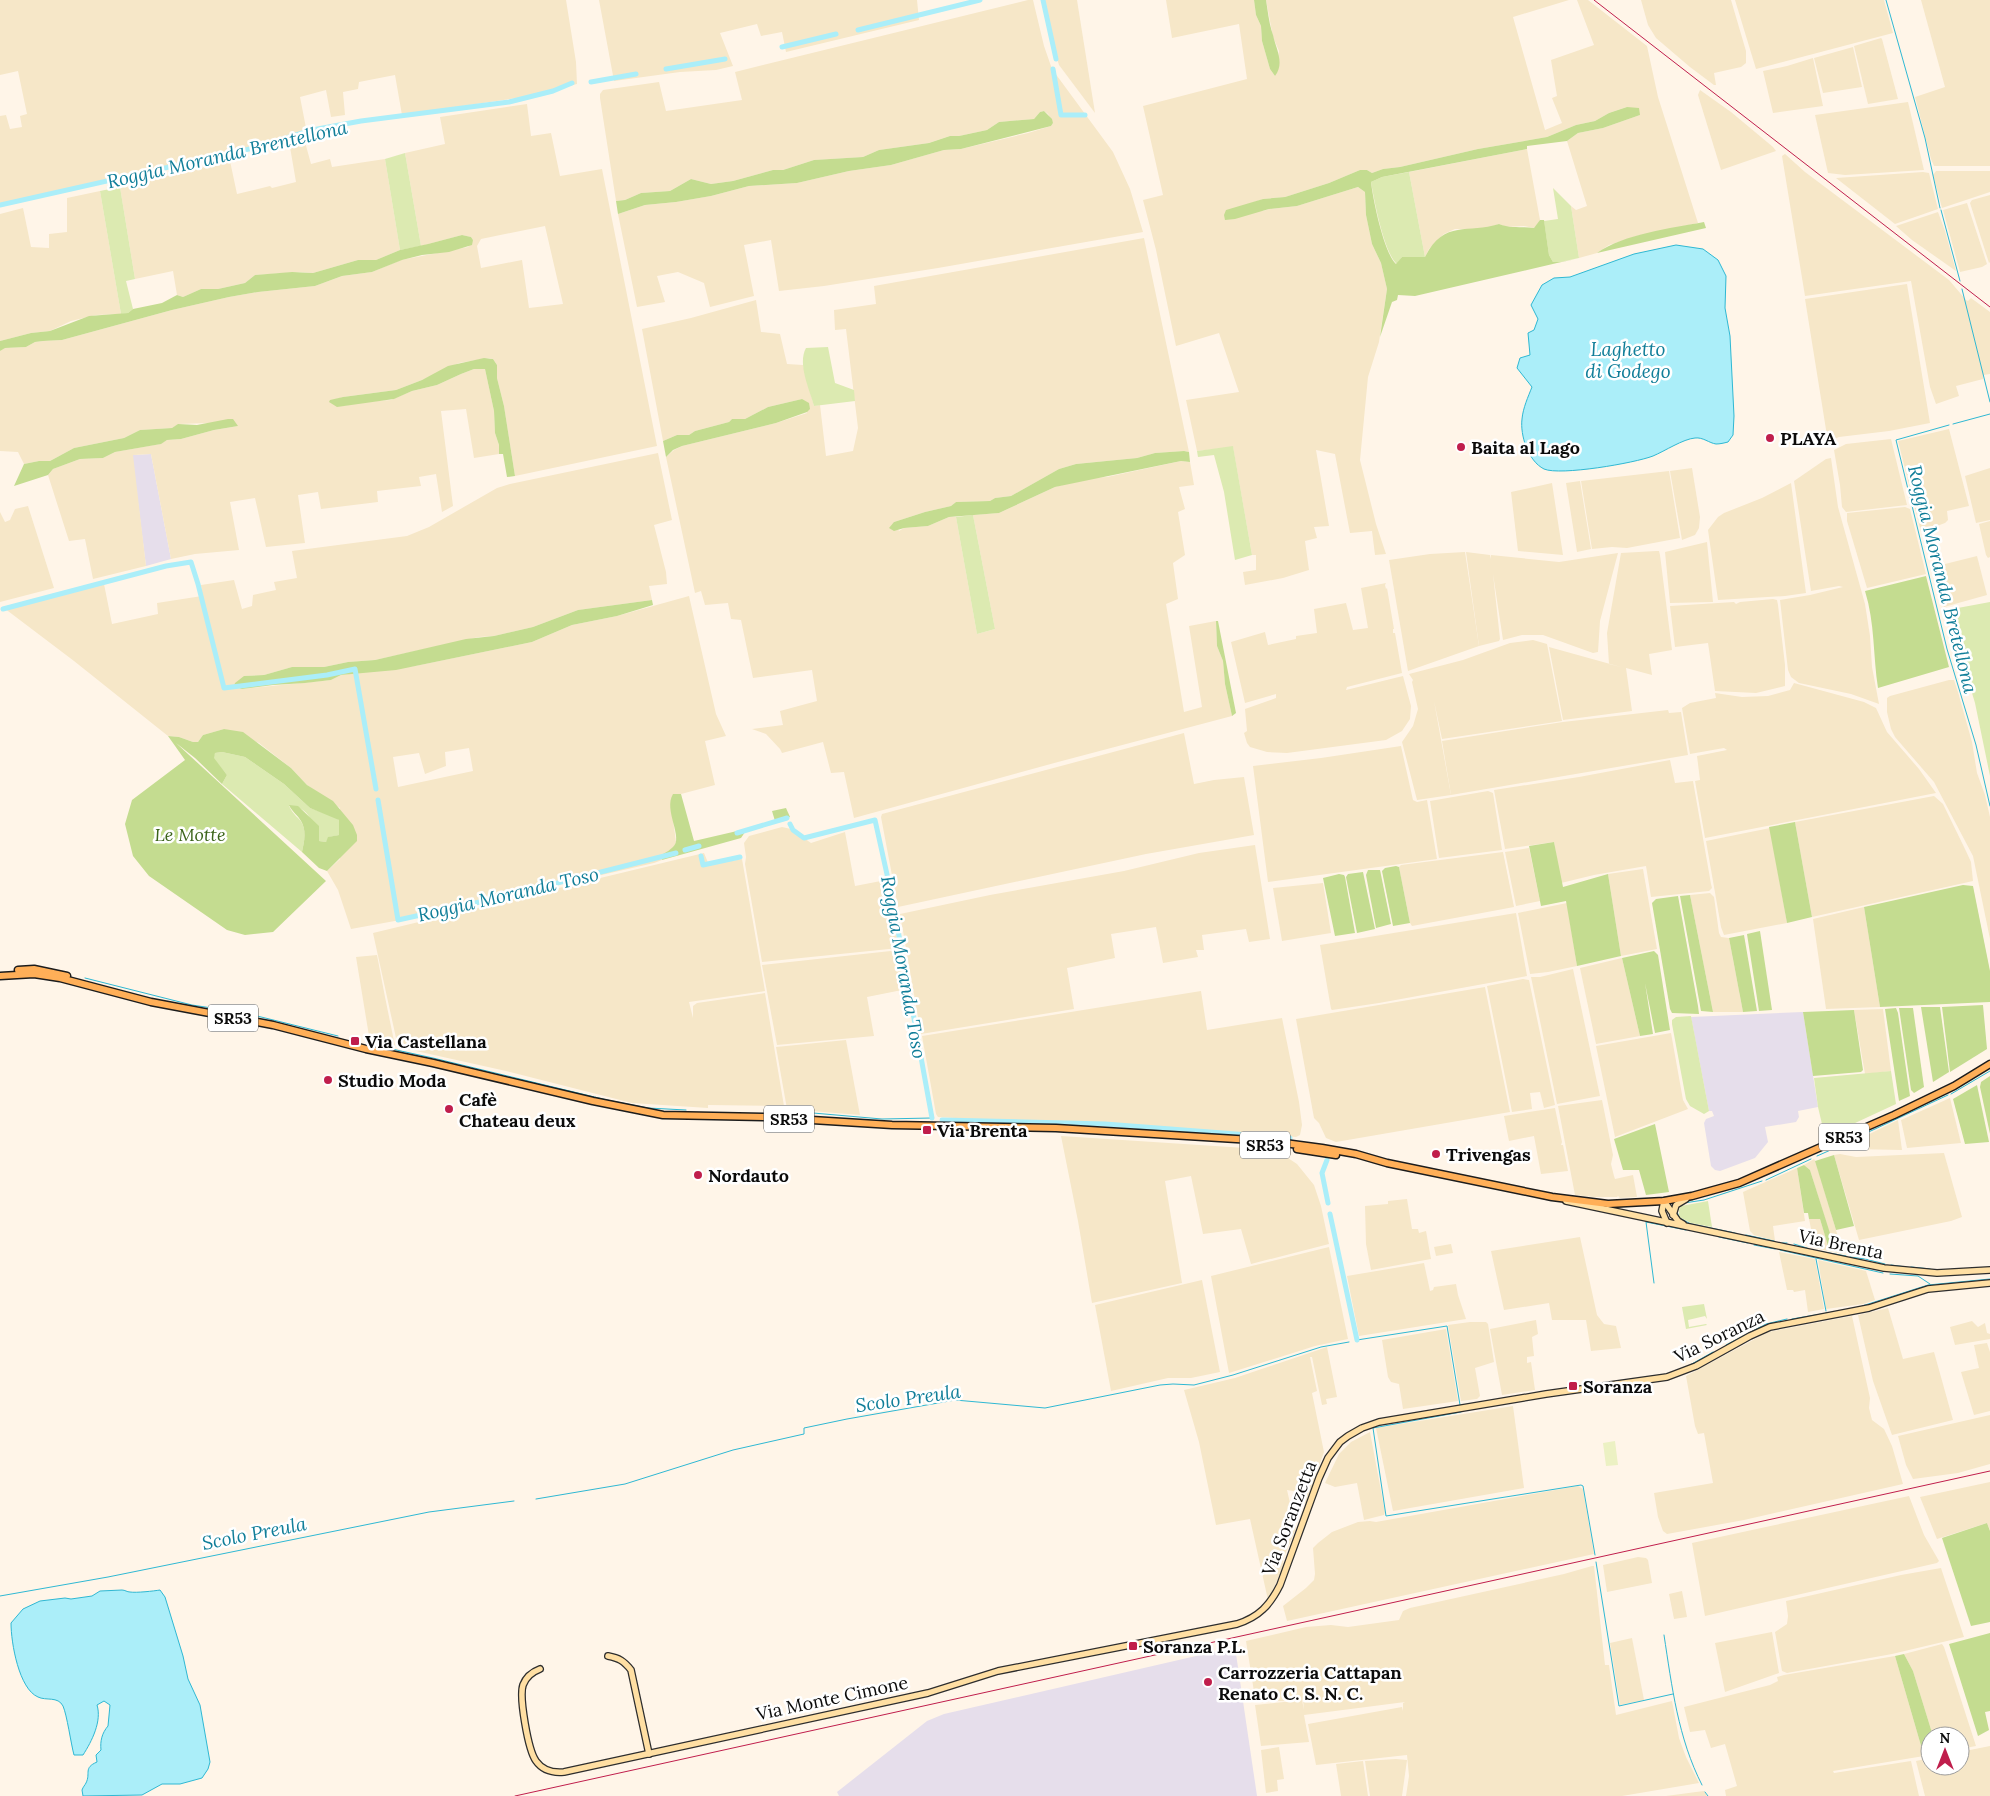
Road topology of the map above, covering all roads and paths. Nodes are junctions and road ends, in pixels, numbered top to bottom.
1 (62, 973) junction
2 (30, 974) junction
3 (0, 975) edge
4 (101, 988) junction
5 (1990, 1064) edge
6 (1220, 1139) junction
7 (1313, 1149) junction
8 (1387, 1163) junction
9 (1692, 1196) junction
10 (1552, 1197) junction
11 (1664, 1201) junction
12 (1673, 1215) junction
13 (1667, 1223) junction
14 (1687, 1227) junction
15 (1990, 1270) edge
16 (1990, 1282) edge
17 (1371, 1424) joint
18 (1237, 1624) joint
19 (608, 1656) dead end
20 (540, 1669) dead end
21 (649, 1754) junction

1 - 2 main road
1 - 3 main road, SR53
1 - 4 main road, SR53
2 - 3 main road, SR53
2 - 4 main road, SR53
4 - 6 main road, Via Brenta / SR53
5 - 9 main road, SR53
6 - 7 main road, Via Brenta / SR53
6 - 7 main road, Via Brenta / SR53
7 - 8 main road, Via Brenta / SR53
7 - 8 main road, Via Brenta / SR53
8 - 10 main road, Via Brenta / SR53
9 - 11 main road, SR53
9 - 12 main road
10 - 11 main road, SR53
10 - 13 main road, Via Brenta
11 - 12 main road, Via Brenta
11 - 13 main road
12 - 14 main road, Via Brenta
13 - 14 main road, Via Brenta
14 - 15 main road, Via Brenta
16 - 17 main road, Via Soranza
17 - 18 main road, Via Soranzetta
18 - 21 main road, Via Monte Cimone
19 - 21 main road
20 - 21 main road, Via Monte Cimone

